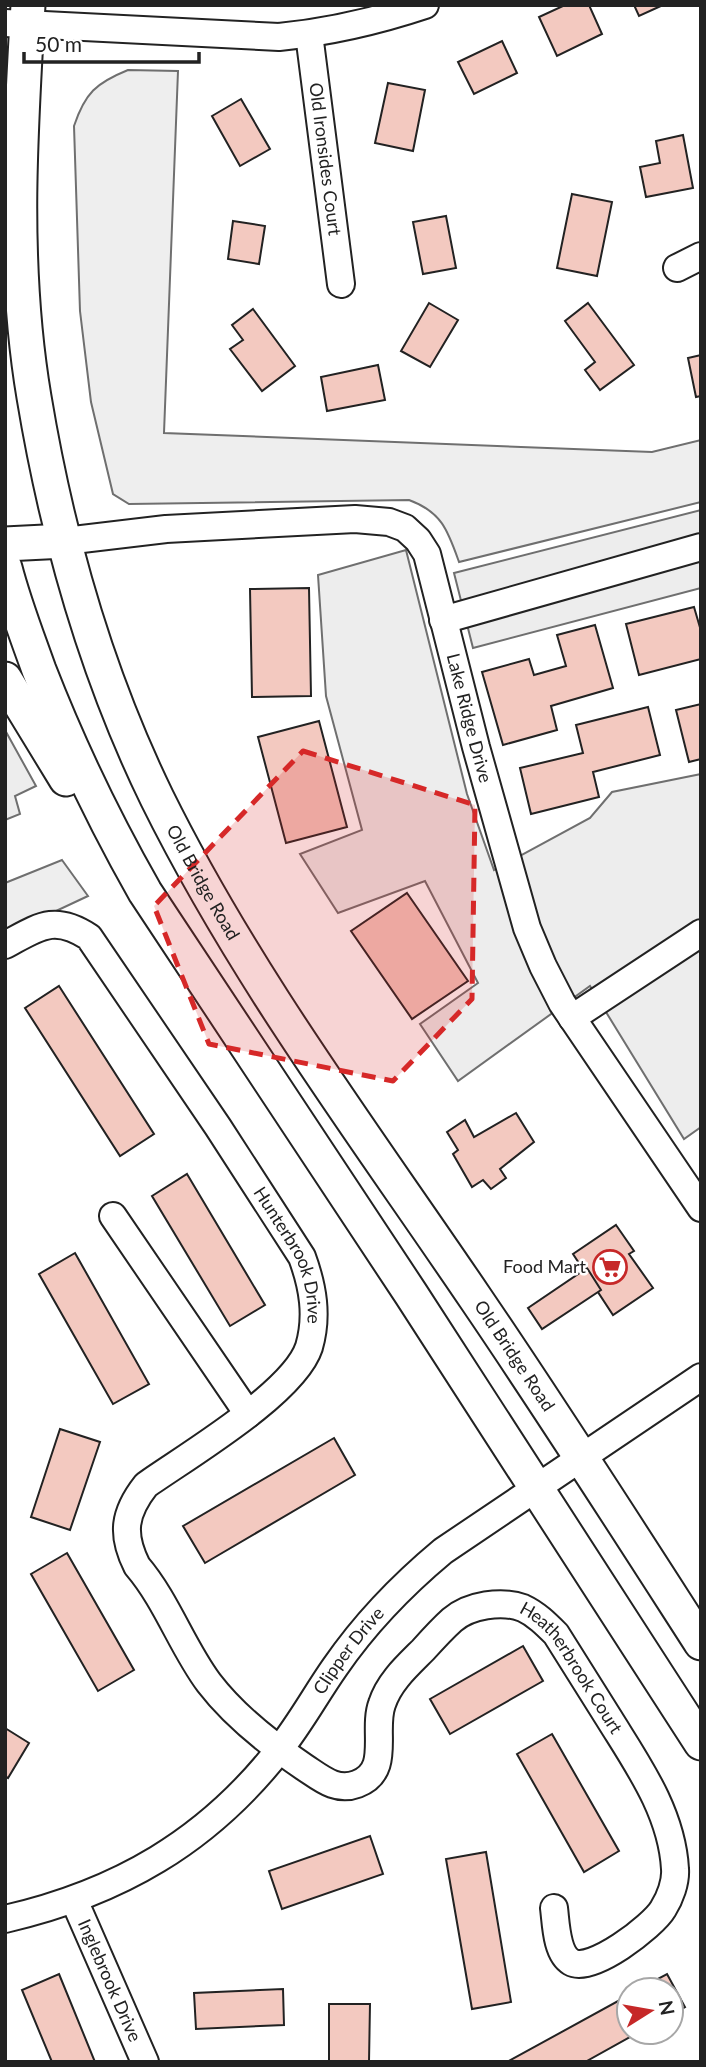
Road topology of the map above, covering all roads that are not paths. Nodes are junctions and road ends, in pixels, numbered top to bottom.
1 (425, 5) edge
2 (20, 18) edge
3 (309, 34) junction
4 (701, 256) edge
5 (677, 268) dead end
6 (341, 284) dead end
7 (65, 541) junction
8 (5, 544) edge
9 (701, 547) edge
10 (5, 568) edge
11 (443, 620) junction
12 (5, 679) edge
13 (118, 844) junction
14 (701, 933) edge
15 (5, 945) edge
16 (572, 1018) junction
17 (701, 1208) edge
18 (113, 1216) dead end
19 (701, 1377) edge
20 (248, 1414) junction
21 (582, 1458) junction
22 (537, 1488) junction
23 (701, 1643) edge
24 (701, 1742) edge
25 (279, 1750) junction
26 (74, 1900) junction
27 (554, 1908) dead end
28 (5, 1919) edge
29 (145, 2062) edge

1 - 3 street
2 - 3 street
2 - 7 main road, Old Bridge Road
3 - 6 street, Old Ironsides Court
4 - 5 street
7 - 8 main road
7 - 11 street, Lake Ridge Drive
7 - 21 main road, Old Bridge Road
9 - 11 street
10 - 13 main road
11 - 16 street, Lake Ridge Drive
12 - 13 main road
13 - 22 main road
14 - 16 street
15 - 20 street, Hunterbrook Drive
16 - 17 street, Lake Ridge Drive
18 - 20 street
19 - 21 street, Clipper Drive
20 - 25 street, Hunterbrook Drive
21 - 22 street, Clipper Drive
21 - 23 main road, Old Bridge Road
22 - 24 main road
22 - 25 street, Clipper Drive
25 - 26 street, Clipper Drive
25 - 27 street, Heatherbrook Court
26 - 28 street, Clipper Drive
26 - 29 street, Inglebrook Drive

